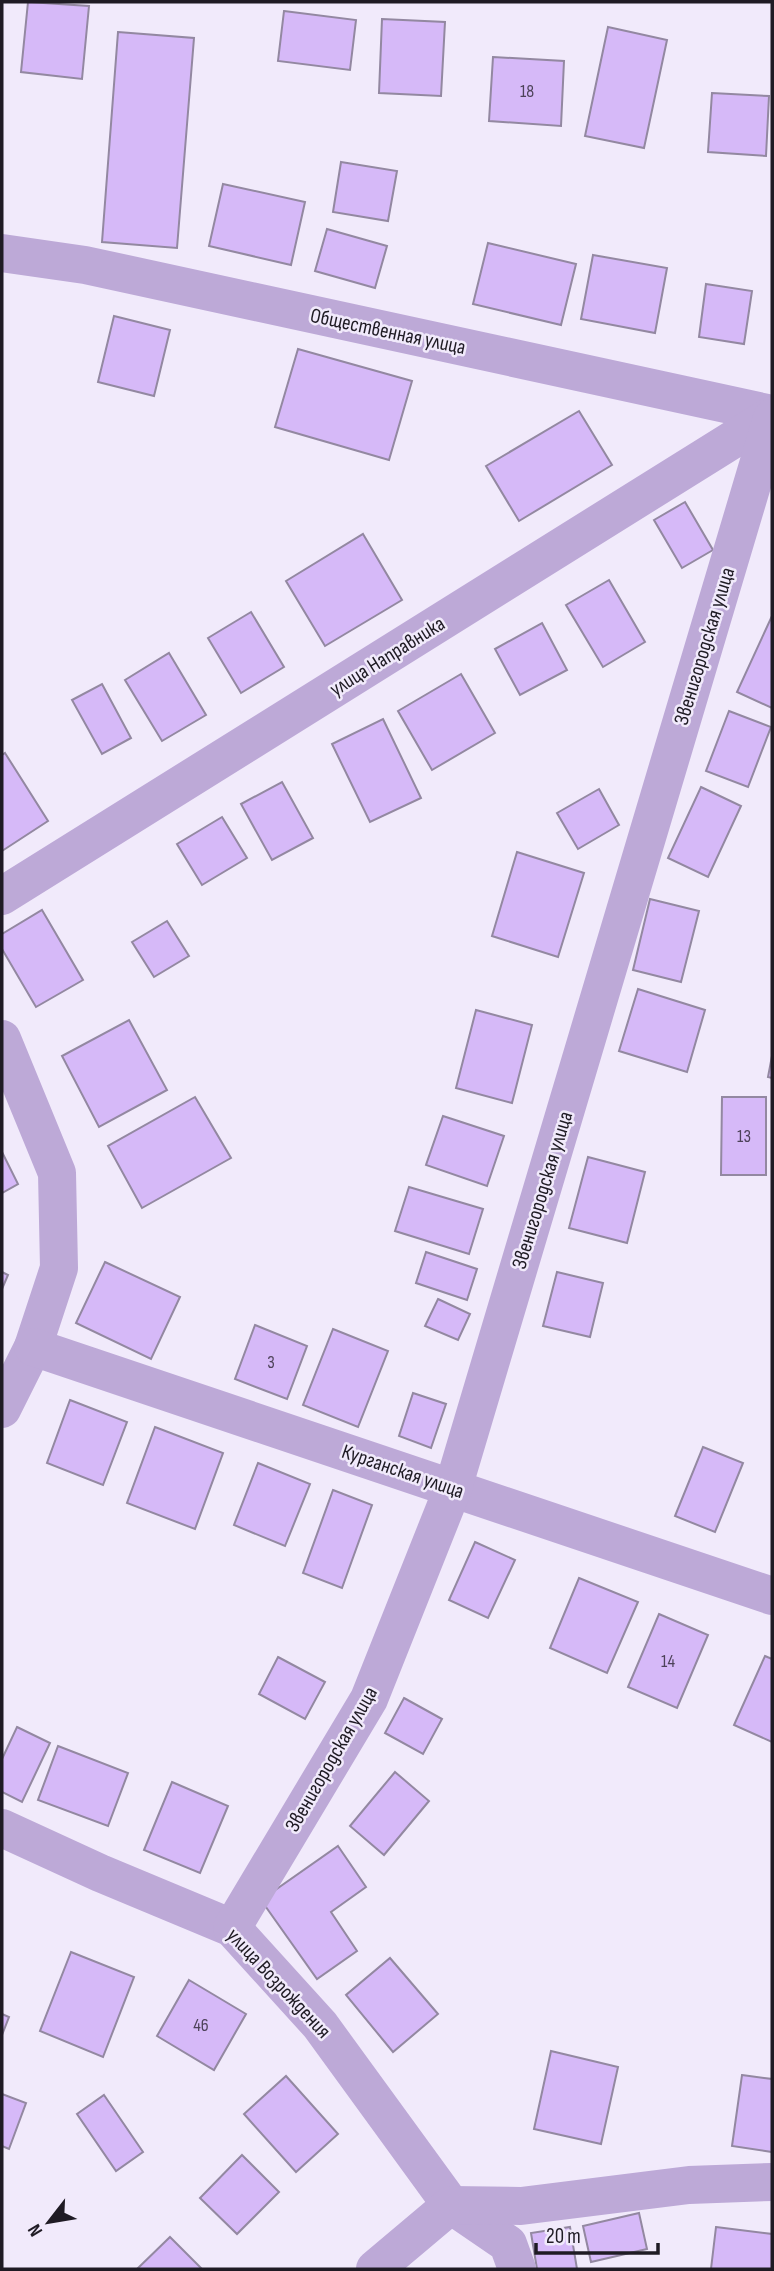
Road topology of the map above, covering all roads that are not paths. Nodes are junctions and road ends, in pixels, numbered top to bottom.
1 (2, 253) edge
2 (772, 416) edge
3 (2, 896) edge
4 (2, 1040) edge
5 (33, 1347) junction
6 (2, 1409) edge
7 (453, 1488) junction
8 (772, 1596) edge
9 (2, 1828) edge
10 (232, 1928) junction
11 (772, 2182) edge
12 (451, 2204) junction
13 (375, 2269) edge
14 (517, 2269) edge

1 - 2 street, Общественная улица
2 - 3 street, улица Направника
2 - 7 street, Звенигородская улица
4 - 5 street
5 - 6 street
5 - 7 street, Курганская улица
7 - 8 street, Курганская улица
7 - 10 street, Звенигородская улица
9 - 10 street, улица Возрождения
10 - 12 street, улица Возрождения
11 - 12 street
12 - 13 street
12 - 14 street, улица Возрождения

